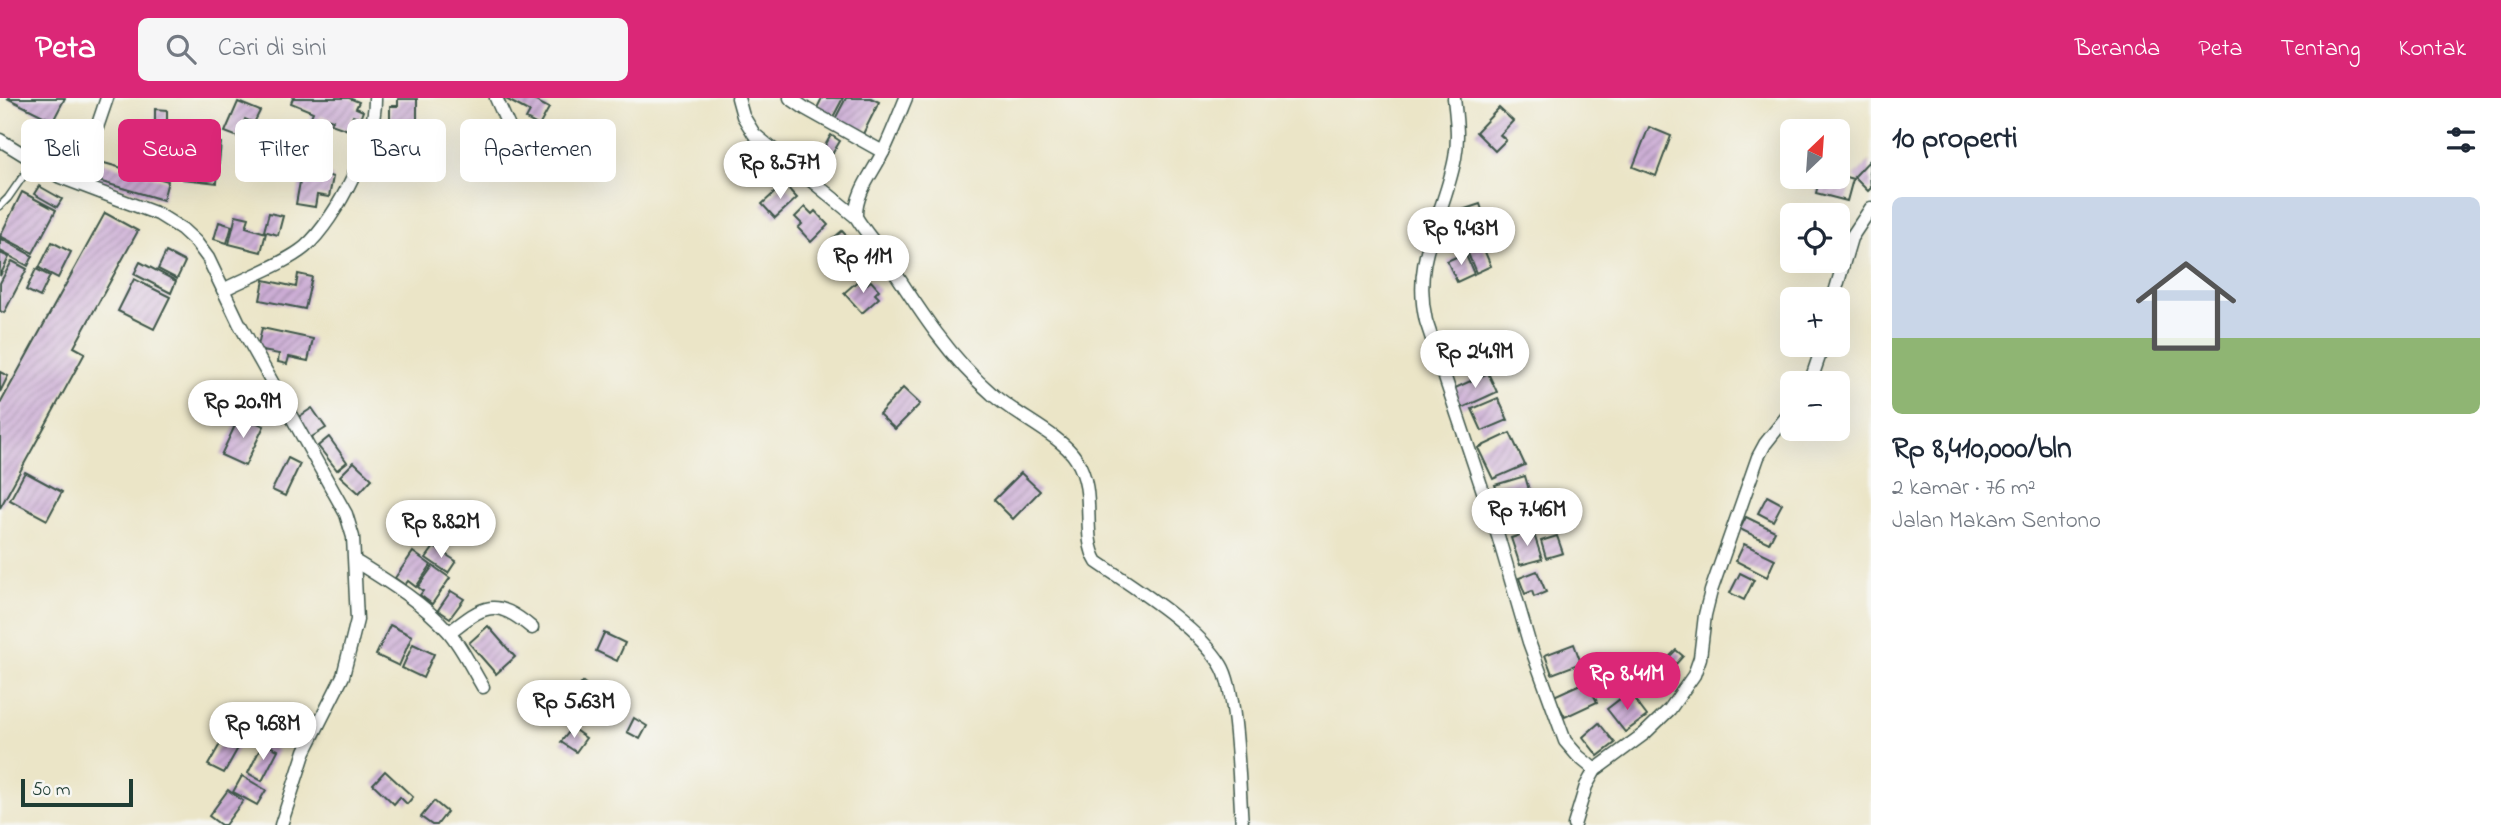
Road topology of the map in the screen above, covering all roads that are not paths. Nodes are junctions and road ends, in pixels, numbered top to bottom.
1 (107, 98) edge
2 (375, 98) edge
3 (496, 98) edge
4 (738, 98) edge
5 (790, 98) edge
6 (906, 98) edge
7 (1454, 98) edge
8 (505, 119) edge
9 (0, 140) edge
10 (883, 152) junction
11 (21, 154) edge
12 (21, 179) edge
13 (75, 182) edge
14 (78, 183) junction
15 (0, 205) edge
16 (1871, 208) edge
17 (856, 217) junction
18 (1837, 287) edge
19 (223, 290) junction
20 (1780, 425) edge
21 (355, 561) junction
22 (532, 628) dead end
23 (450, 632) junction
24 (483, 687) dead end
25 (1595, 770) junction
26 (281, 825) edge
27 (1242, 825) edge
28 (1574, 825) edge

1 - 14 street
2 - 19 street
3 - 8 street
4 - 17 street
5 - 10 street
6 - 10 street
7 - 25 street
9 - 11 street
10 - 17 street
12 - 15 lane
13 - 14 street
14 - 19 street
16 - 18 street
17 - 27 street
19 - 21 street
20 - 25 street
21 - 23 street
21 - 26 street
22 - 23 street
23 - 24 street
25 - 28 street

